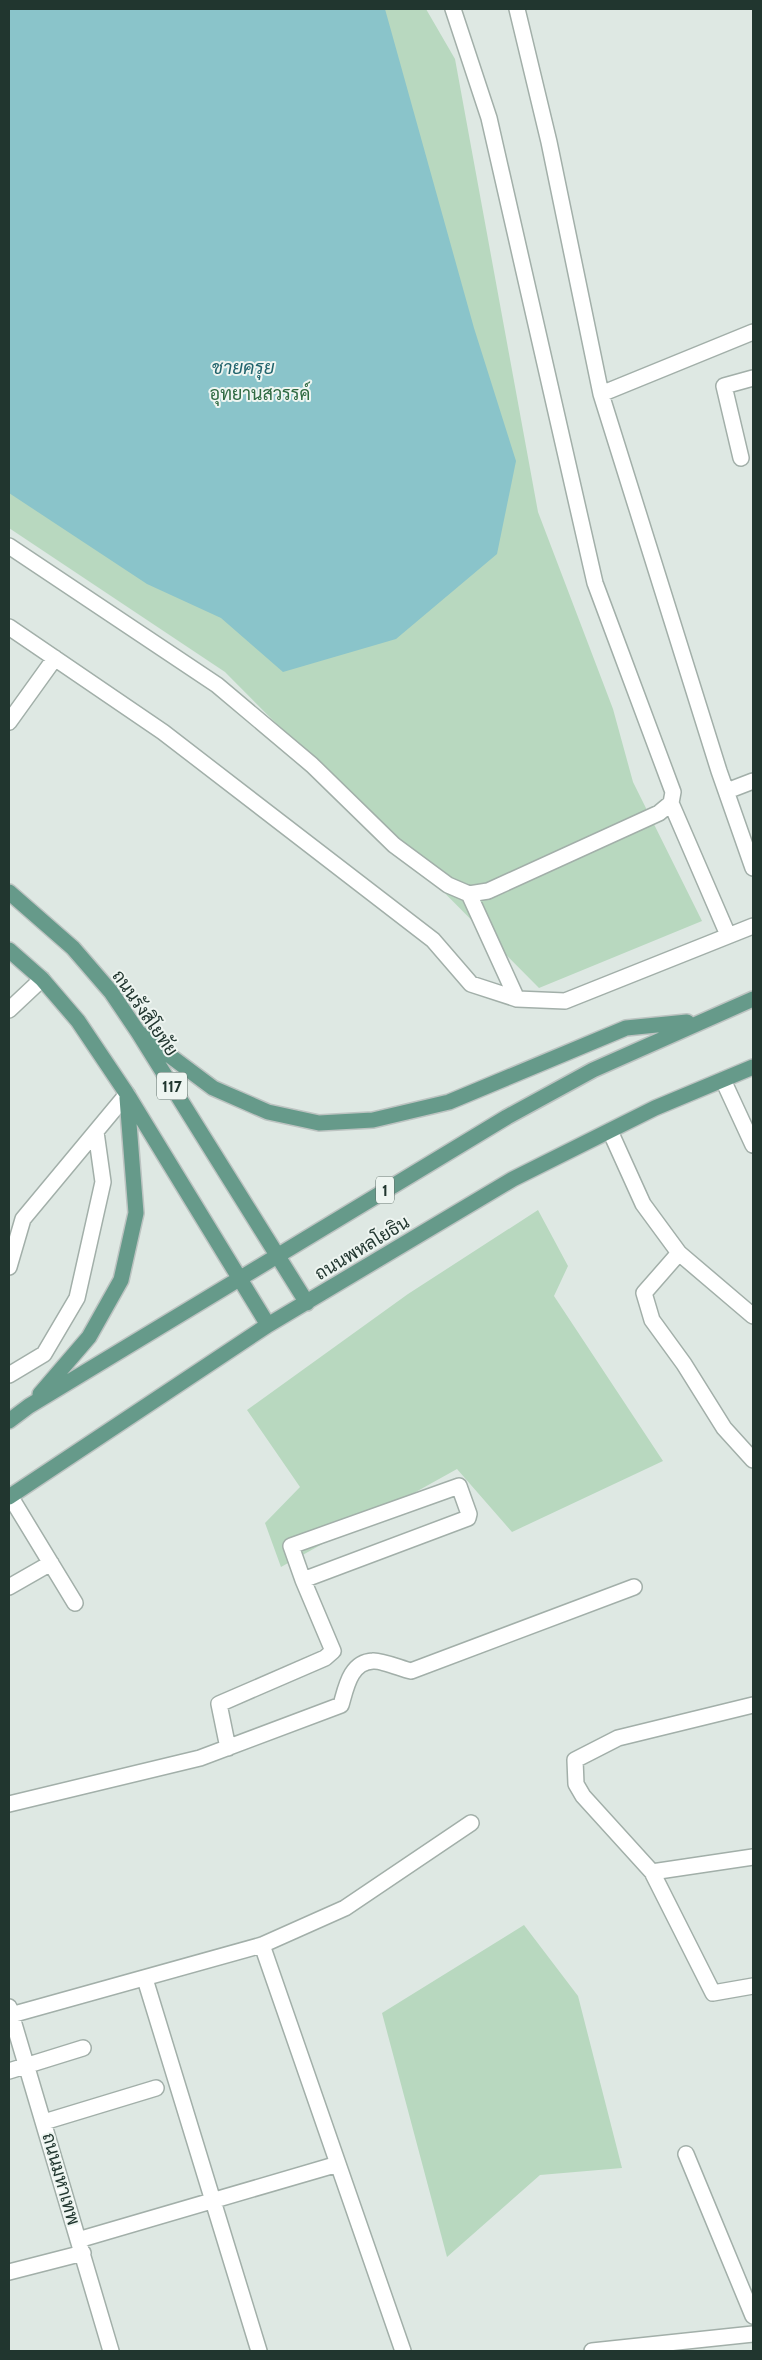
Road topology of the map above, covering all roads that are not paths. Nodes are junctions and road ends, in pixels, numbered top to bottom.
1 (453, 9) edge
2 (517, 9) edge
3 (753, 332) edge
4 (753, 378) edge
5 (601, 394) junction
6 (741, 458) dead end
7 (9, 546) edge
8 (9, 627) edge
9 (55, 658) junction
10 (9, 722) edge
11 (753, 781) edge
12 (727, 792) junction
13 (671, 803) junction
14 (753, 868) edge
15 (9, 892) edge
16 (469, 894) junction
17 (753, 926) edge
18 (728, 935) junction
19 (9, 950) edge
20 (42, 979) junction
21 (517, 999) junction
22 (753, 999) edge
23 (9, 1010) edge
24 (701, 1020) junction
25 (138, 1032) junction
26 (753, 1067) edge
27 (723, 1080) junction
28 (127, 1094) junction
29 (610, 1131) junction
30 (96, 1132) junction
31 (753, 1145) edge
32 (679, 1253) junction
33 (278, 1255) junction
34 (9, 1267) edge
35 (239, 1277) junction
36 (307, 1303) junction
37 (753, 1316) edge
38 (268, 1325) junction
39 (9, 1375) edge
40 (29, 1406) junction
41 (9, 1421) edge
42 (753, 1460) edge
43 (9, 1496) edge
44 (51, 1563) junction
45 (303, 1580) junction
46 (9, 1586) edge
47 (634, 1587) dead end
48 (76, 1603) dead end
49 (753, 1705) edge
50 (228, 1748) junction
51 (9, 1804) edge
52 (471, 1823) dead end
53 (753, 1857) edge
54 (652, 1872) junction
55 (262, 1945) junction
56 (146, 1979) junction
57 (753, 1986) edge
58 (10, 2011) edge
59 (83, 2048) dead end
60 (28, 2065) junction
61 (9, 2071) edge
62 (156, 2088) dead end
63 (44, 2122) junction
64 (686, 2154) dead end
65 (338, 2164) junction
66 (213, 2200) junction
67 (80, 2246) junction
68 (9, 2272) edge
69 (753, 2316) edge
70 (753, 2334) edge
71 (111, 2351) edge
72 (258, 2351) edge
73 (403, 2351) edge
74 (592, 2351) edge

1 - 13 street
2 - 5 street
3 - 5 street
4 - 6 street
5 - 12 street
7 - 16 street
8 - 9 street
9 - 10 street
9 - 21 street
11 - 12 street
12 - 14 street
13 - 16 street
13 - 18 street
15 - 25 main road, ถนนรังสิโยทัย / 117
16 - 21 street
17 - 18 street
18 - 21 street
19 - 20 main road, 117
20 - 23 street
20 - 28 main road, 117
22 - 24 main road, 1
24 - 25 main road
24 - 33 main road, 1
25 - 33 main road, ถนนรังสิโยทัย / 117
26 - 27 main road, ถนนพหลโยธิน
27 - 29 main road, ถนนพหลโยธิน
27 - 31 street
28 - 30 street
28 - 35 main road, 117
28 - 40 main road
29 - 32 street
29 - 36 main road, ถนนพหลโยธิน
30 - 34 street
30 - 39 street
32 - 37 street
32 - 42 street
33 - 35 main road, 1
33 - 36 main road, ถนนรังสิโยทัย / 117
35 - 38 main road, 117
35 - 40 main road, 1
36 - 38 main road, ถนนพหลโยธิน
38 - 43 main road, ถนนพหลโยธิน
40 - 41 main road, 1
43 - 44 street
44 - 46 street
44 - 48 street
45 - 45 street
45 - 50 street
47 - 50 street
49 - 54 street
50 - 51 street
52 - 55 street
53 - 54 street
54 - 57 street
55 - 56 street
55 - 65 street
56 - 58 street
56 - 66 street
58 - 60 street, ถนนมหาเทพ
59 - 60 street
60 - 61 street
60 - 63 street, ถนนมหาเทพ
62 - 63 street
63 - 67 street, ถนนมหาเทพ
64 - 69 street
65 - 66 street
65 - 73 street
66 - 67 street
66 - 72 street
67 - 68 street
67 - 71 street, ถนนมหาเทพ
70 - 74 street

